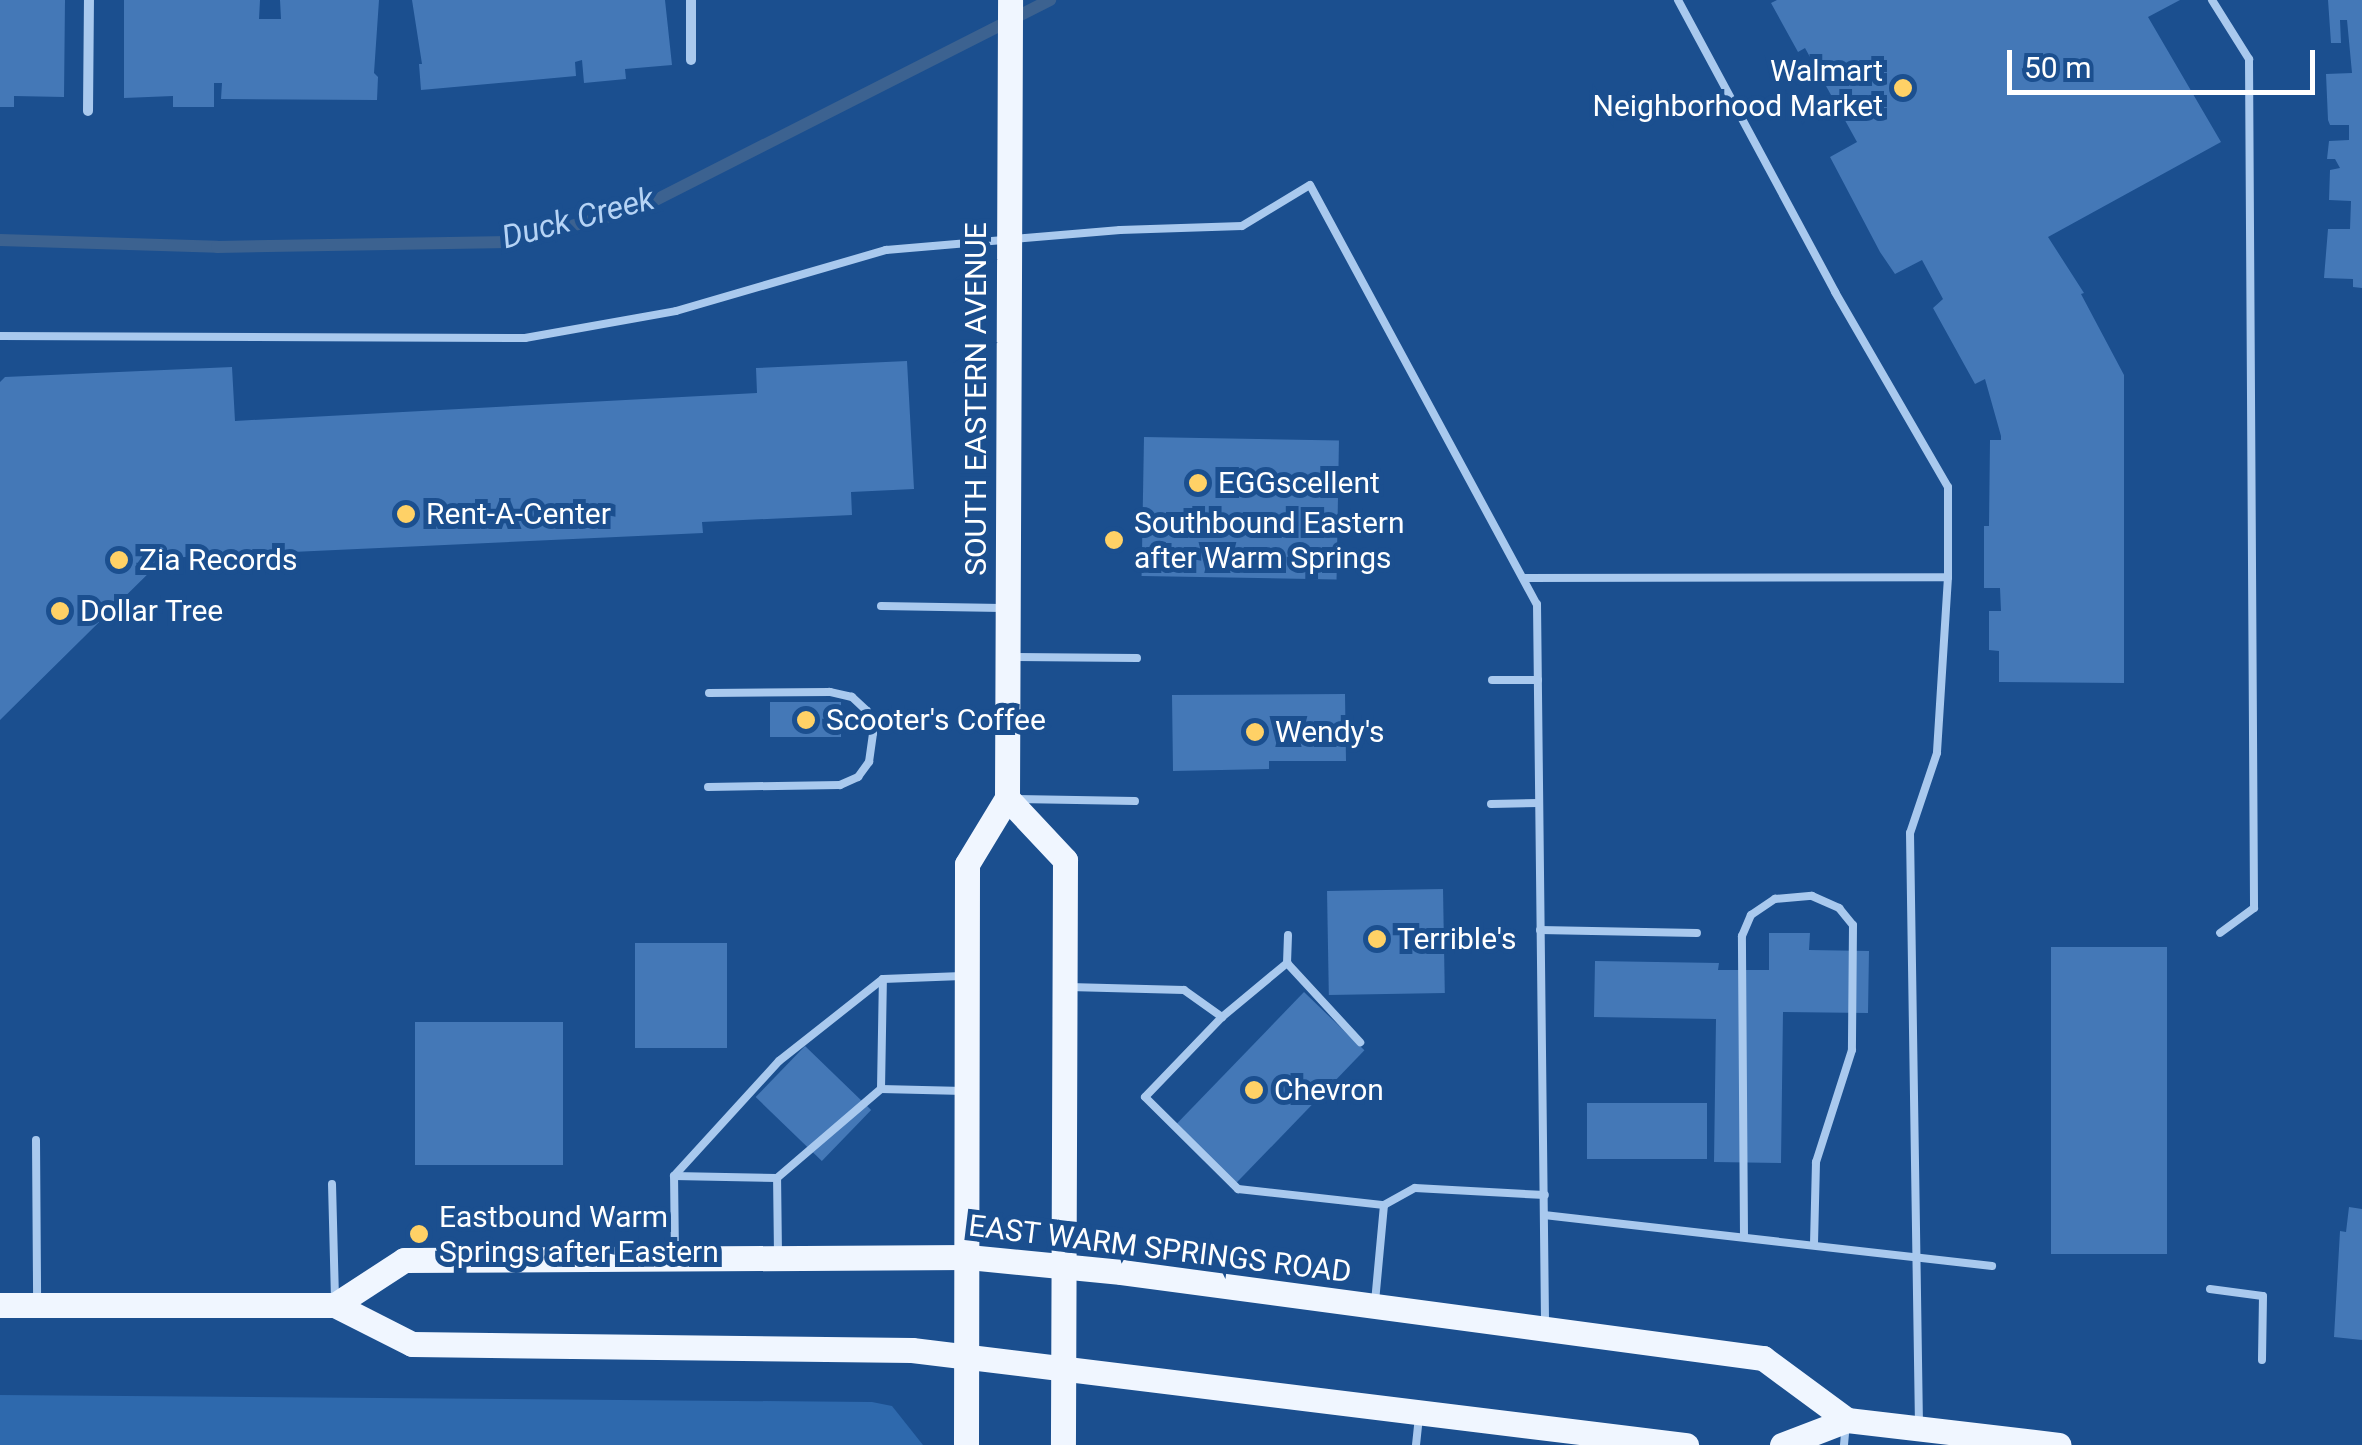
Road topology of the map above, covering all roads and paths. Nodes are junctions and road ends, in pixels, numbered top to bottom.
1 (90, 0) edge
2 (692, 0) edge
3 (1010, 0) edge
4 (1678, 0) edge
5 (2212, 0) edge
6 (691, 60) dead end
7 (88, 111) dead end
8 (1009, 242) junction
9 (0, 336) edge
10 (1948, 577) junction
11 (1525, 578) junction
12 (881, 606) dead end
13 (1008, 608) junction
14 (1008, 657) junction
15 (1137, 658) dead end
16 (1492, 680) dead end
17 (1538, 680) junction
18 (710, 693) dead end
19 (708, 787) dead end
20 (1007, 798) junction
21 (1135, 801) dead end
22 (1539, 803) junction
23 (1491, 804) dead end
24 (1540, 930) junction
25 (2220, 933) dead end
26 (1698, 934) dead end
27 (1288, 935) dead end
28 (1288, 963) junction
29 (967, 976) junction
30 (883, 980) junction
31 (1065, 987) junction
32 (1222, 1018) junction
33 (1360, 1042) dead end
34 (881, 1090) junction
35 (967, 1091) junction
36 (36, 1140) dead end
37 (674, 1176) junction
38 (777, 1178) junction
39 (332, 1184) dead end
40 (1545, 1195) junction
41 (1384, 1205) junction
42 (1544, 1215) junction
43 (1744, 1236) junction
44 (1814, 1243) junction
45 (1914, 1254) junction
46 (968, 1257) junction
47 (674, 1259) junction
48 (778, 1259) junction
49 (1064, 1265) junction
50 (1992, 1266) dead end
51 (2210, 1289) dead end
52 (0, 1305) edge
53 (37, 1305) junction
54 (335, 1305) junction
55 (1374, 1306) junction
56 (1544, 1329) junction
57 (966, 1357) junction
58 (2262, 1360) dead end
59 (1063, 1369) junction
60 (1420, 1412) junction
61 (1919, 1429) junction
62 (1845, 1432) edge
63 (966, 1445) edge
64 (1063, 1445) edge
65 (1416, 1445) edge
66 (1686, 1445) edge
67 (1782, 1445) edge
68 (2059, 1445) edge

1 - 7 street
2 - 6 street
3 - 8 main road, SOUTH EASTERN AVENUE
4 - 10 lane
5 - 25 lane
8 - 9 lane
8 - 11 lane
8 - 13 main road, SOUTH EASTERN AVENUE
10 - 11 lane
10 - 45 lane
11 - 17 lane
12 - 13 lane
13 - 14 main road, SOUTH EASTERN AVENUE
14 - 15 lane
14 - 20 main road, SOUTH EASTERN AVENUE
16 - 17 lane
17 - 22 lane
18 - 19 lane
20 - 21 lane
20 - 29 main road
20 - 31 main road
22 - 23 lane
22 - 24 lane
24 - 26 lane
24 - 40 lane
27 - 28 lane
28 - 32 lane
28 - 33 lane
29 - 30 lane
29 - 35 main road
30 - 34 lane
30 - 37 lane
31 - 32 lane
31 - 49 main road
32 - 41 lane
34 - 35 lane
34 - 38 lane
35 - 46 main road
36 - 53 lane
37 - 38 lane
37 - 47 lane
38 - 48 lane
39 - 54 lane
40 - 41 lane
40 - 42 lane
41 - 55 lane
42 - 43 lane
42 - 56 lane
43 - 44 lane
43 - 44 lane
44 - 45 lane
45 - 50 lane
45 - 61 lane
46 - 48 main road, EAST WARM SPRINGS ROAD
46 - 49 main road, EAST WARM SPRINGS ROAD
46 - 57 main road
47 - 48 main road, EAST WARM SPRINGS ROAD
47 - 54 main road, EAST WARM SPRINGS ROAD
49 - 55 main road, EAST WARM SPRINGS ROAD
49 - 59 main road
51 - 58 lane
52 - 53 main road
53 - 54 main road
54 - 57 main road
55 - 56 main road, EAST WARM SPRINGS ROAD
56 - 62 main road, EAST WARM SPRINGS ROAD
57 - 59 main road
57 - 63 main road
59 - 60 main road
59 - 64 main road
60 - 65 lane
60 - 66 main road
61 - 62 main road, EAST WARM SPRINGS ROAD
61 - 68 main road, EAST WARM SPRINGS ROAD
62 - 67 main road, EAST WARM SPRINGS ROAD

